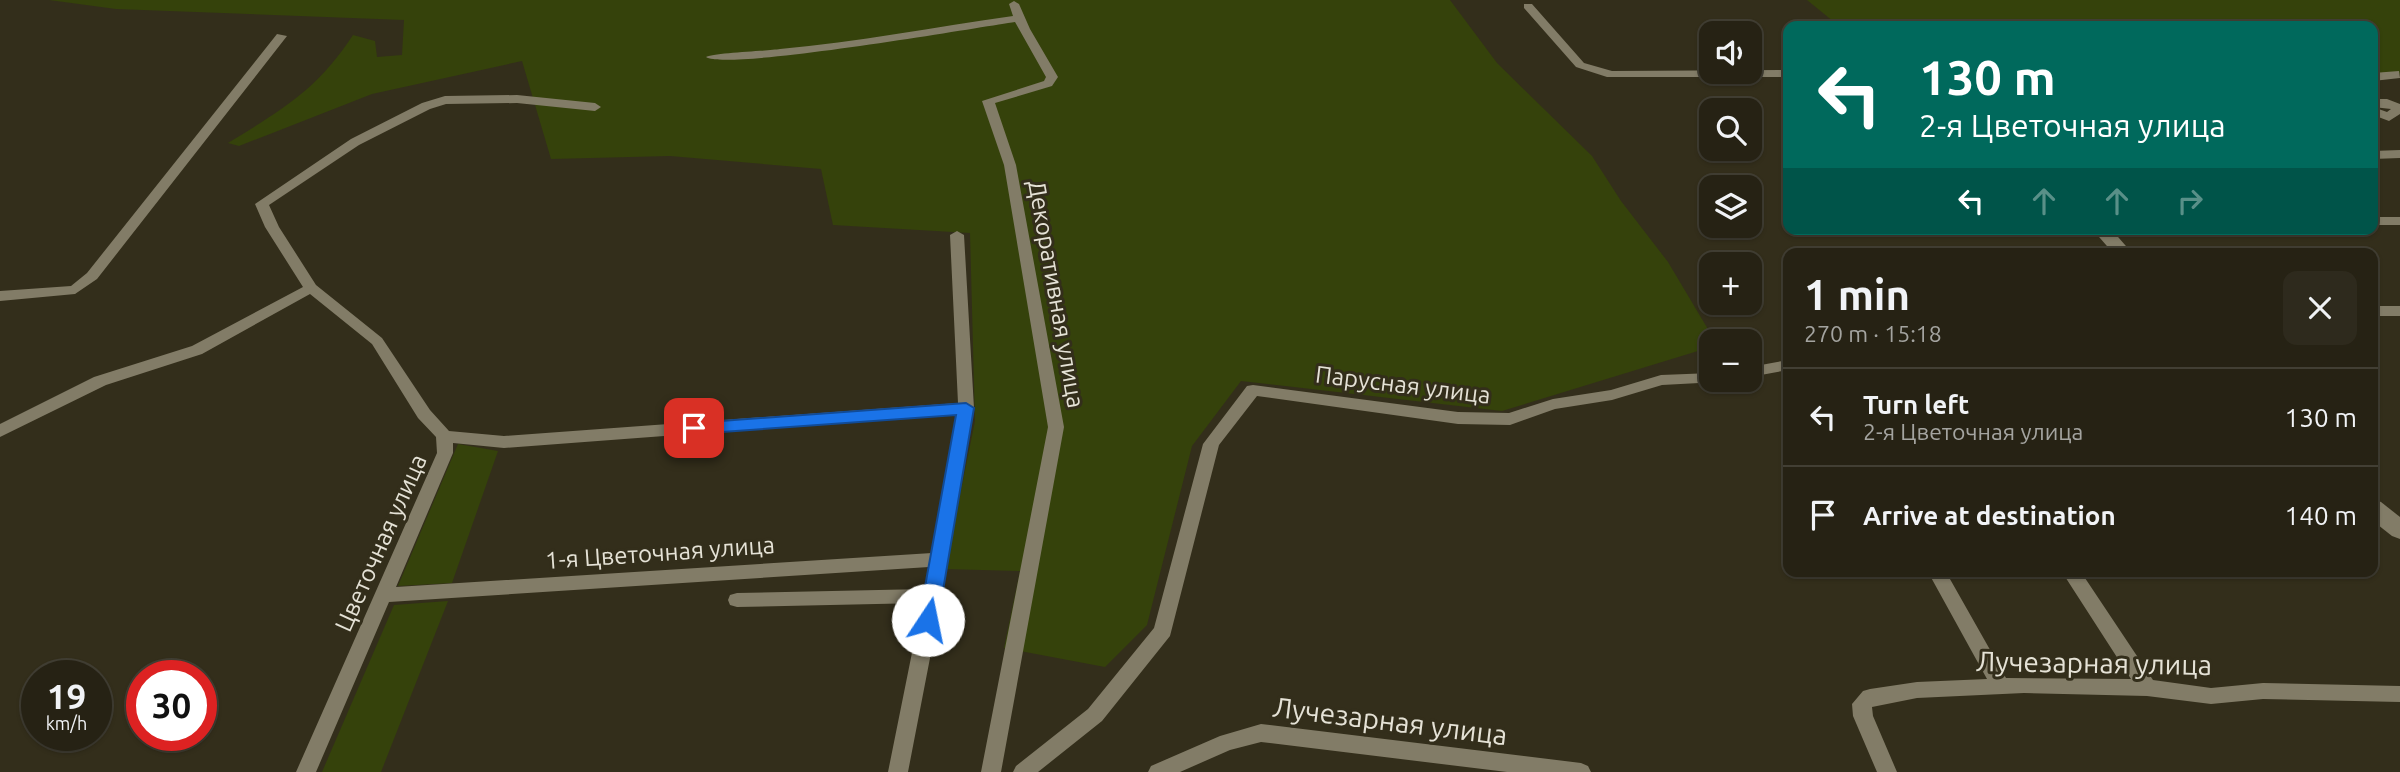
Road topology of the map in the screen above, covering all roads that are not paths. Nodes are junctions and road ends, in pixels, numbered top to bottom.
1 (1528, 6) dead end
2 (281, 36) dead end
3 (712, 57) dead end
4 (1783, 74) edge
5 (2399, 75) edge
6 (2378, 77) edge
7 (2378, 103) edge
8 (595, 107) dead end
9 (2378, 113) edge
10 (2378, 155) edge
11 (2400, 155) edge
12 (2378, 220) edge
13 (2400, 221) edge
14 (957, 235) dead end
15 (2107, 235) edge
16 (2118, 248) edge
17 (311, 288) junction
18 (0, 296) edge
19 (2378, 311) edge
20 (2400, 311) edge
21 (1783, 366) edge
22 (1762, 370) edge
23 (1699, 379) edge
24 (966, 408) junction
25 (0, 431) edge
26 (444, 436) junction
27 (2378, 512) edge
28 (2400, 530) edge
29 (939, 559) junction
30 (1940, 577) edge
31 (2074, 577) edge
32 (384, 595) junction
33 (933, 596) junction
34 (737, 600) dead end
35 (2001, 686) junction
36 (2147, 688) junction
37 (2400, 694) edge
38 (306, 772) edge
39 (898, 772) edge
40 (991, 772) edge
41 (1023, 772) edge
42 (1158, 772) edge
43 (1581, 772) edge
44 (1887, 772) edge

1 - 4 street
2 - 18 street
3 - 40 street, Декоративная улица
5 - 6 street
7 - 9 street
8 - 17 street, Цветочная улица
10 - 11 street
12 - 13 street
14 - 24 street
15 - 16 street
17 - 25 street
17 - 26 street, Цветочная улица
19 - 20 street
21 - 22 street
23 - 41 street, Парусная улица
24 - 26 street
24 - 29 street
26 - 32 street, Цветочная улица
27 - 28 street
29 - 32 street, 1-я Цветочная улица
29 - 33 street
30 - 35 street
31 - 36 street
32 - 38 street, Цветочная улица
33 - 34 street
33 - 39 street
35 - 36 street, Лучезарная улица
35 - 44 street, Лучезарная улица
36 - 37 street, Лучезарная улица
42 - 43 street, Лучезарная улица

